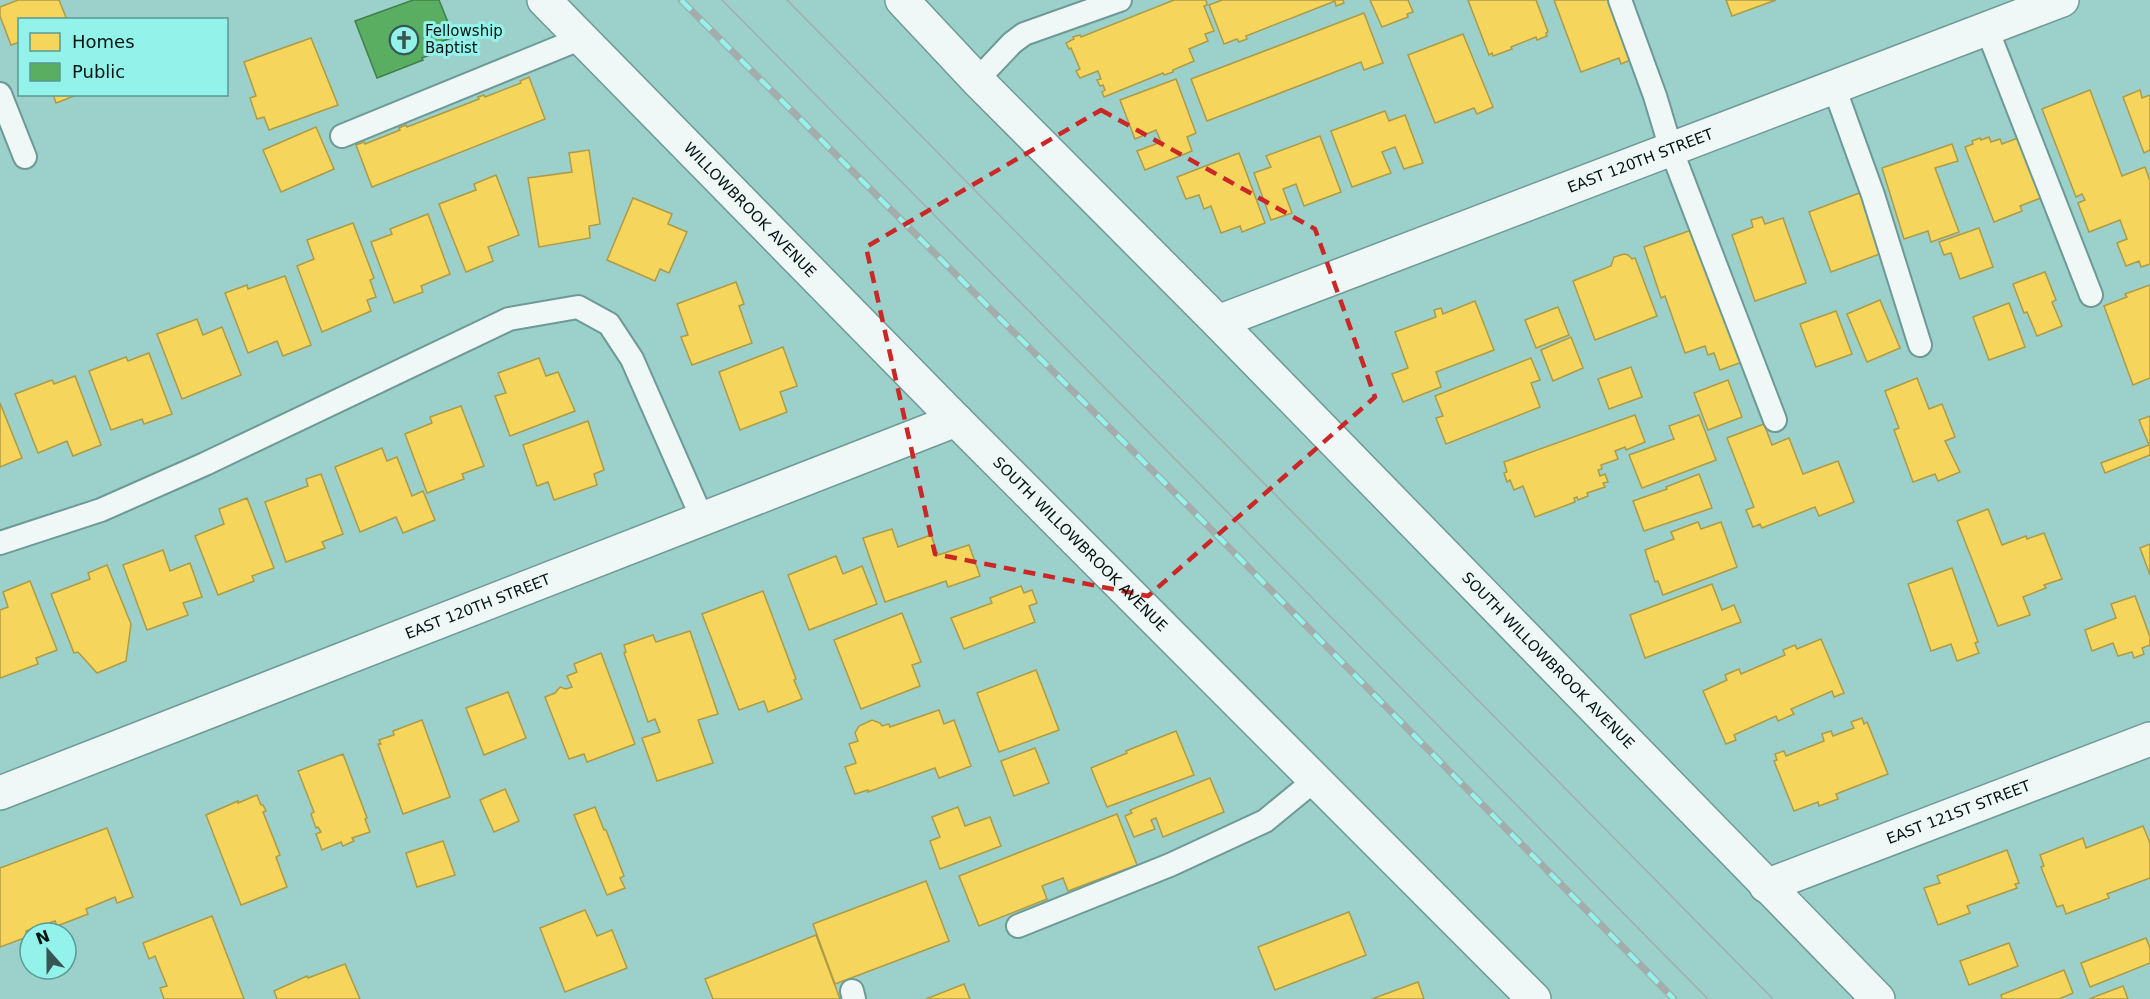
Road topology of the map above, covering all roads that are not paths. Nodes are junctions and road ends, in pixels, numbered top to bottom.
1 (544, 0) edge
2 (902, 0) edge
3 (1120, 0) edge
4 (1620, 0) edge
5 (2062, 0) edge
6 (1987, 28) junction
7 (582, 38) junction
8 (977, 80) junction
9 (1834, 87) junction
10 (0, 94) edge
11 (342, 136) dead end
12 (1671, 149) junction
13 (25, 157) dead end
14 (2091, 295) dead end
15 (1218, 322) junction
16 (1920, 345) dead end
17 (956, 420) junction
18 (1775, 420) dead end
19 (702, 518) junction
20 (0, 543) edge
21 (2150, 739) edge
22 (1315, 780) junction
23 (0, 793) edge
24 (1766, 886) junction
25 (1018, 926) dead end
26 (1534, 999) edge
27 (1878, 999) edge

1 - 7 street, WILLOWBROOK AVENUE
2 - 8 street
3 - 8 lane
4 - 12 lane
5 - 6 street, EAST 120TH STREET
6 - 9 street, EAST 120TH STREET
6 - 14 lane
7 - 11 lane
7 - 17 street, WILLOWBROOK AVENUE
8 - 15 street
9 - 12 street, EAST 120TH STREET
9 - 16 lane
10 - 13 lane
12 - 15 street, EAST 120TH STREET
12 - 18 lane
15 - 24 street, SOUTH WILLOWBROOK AVENUE
17 - 19 street, EAST 120TH STREET
17 - 22 street, SOUTH WILLOWBROOK AVENUE
19 - 20 lane
19 - 23 street, EAST 120TH STREET
21 - 24 street, EAST 121ST STREET
22 - 25 lane
22 - 26 street, SOUTH WILLOWBROOK AVENUE
24 - 27 street, SOUTH WILLOWBROOK AVENUE

